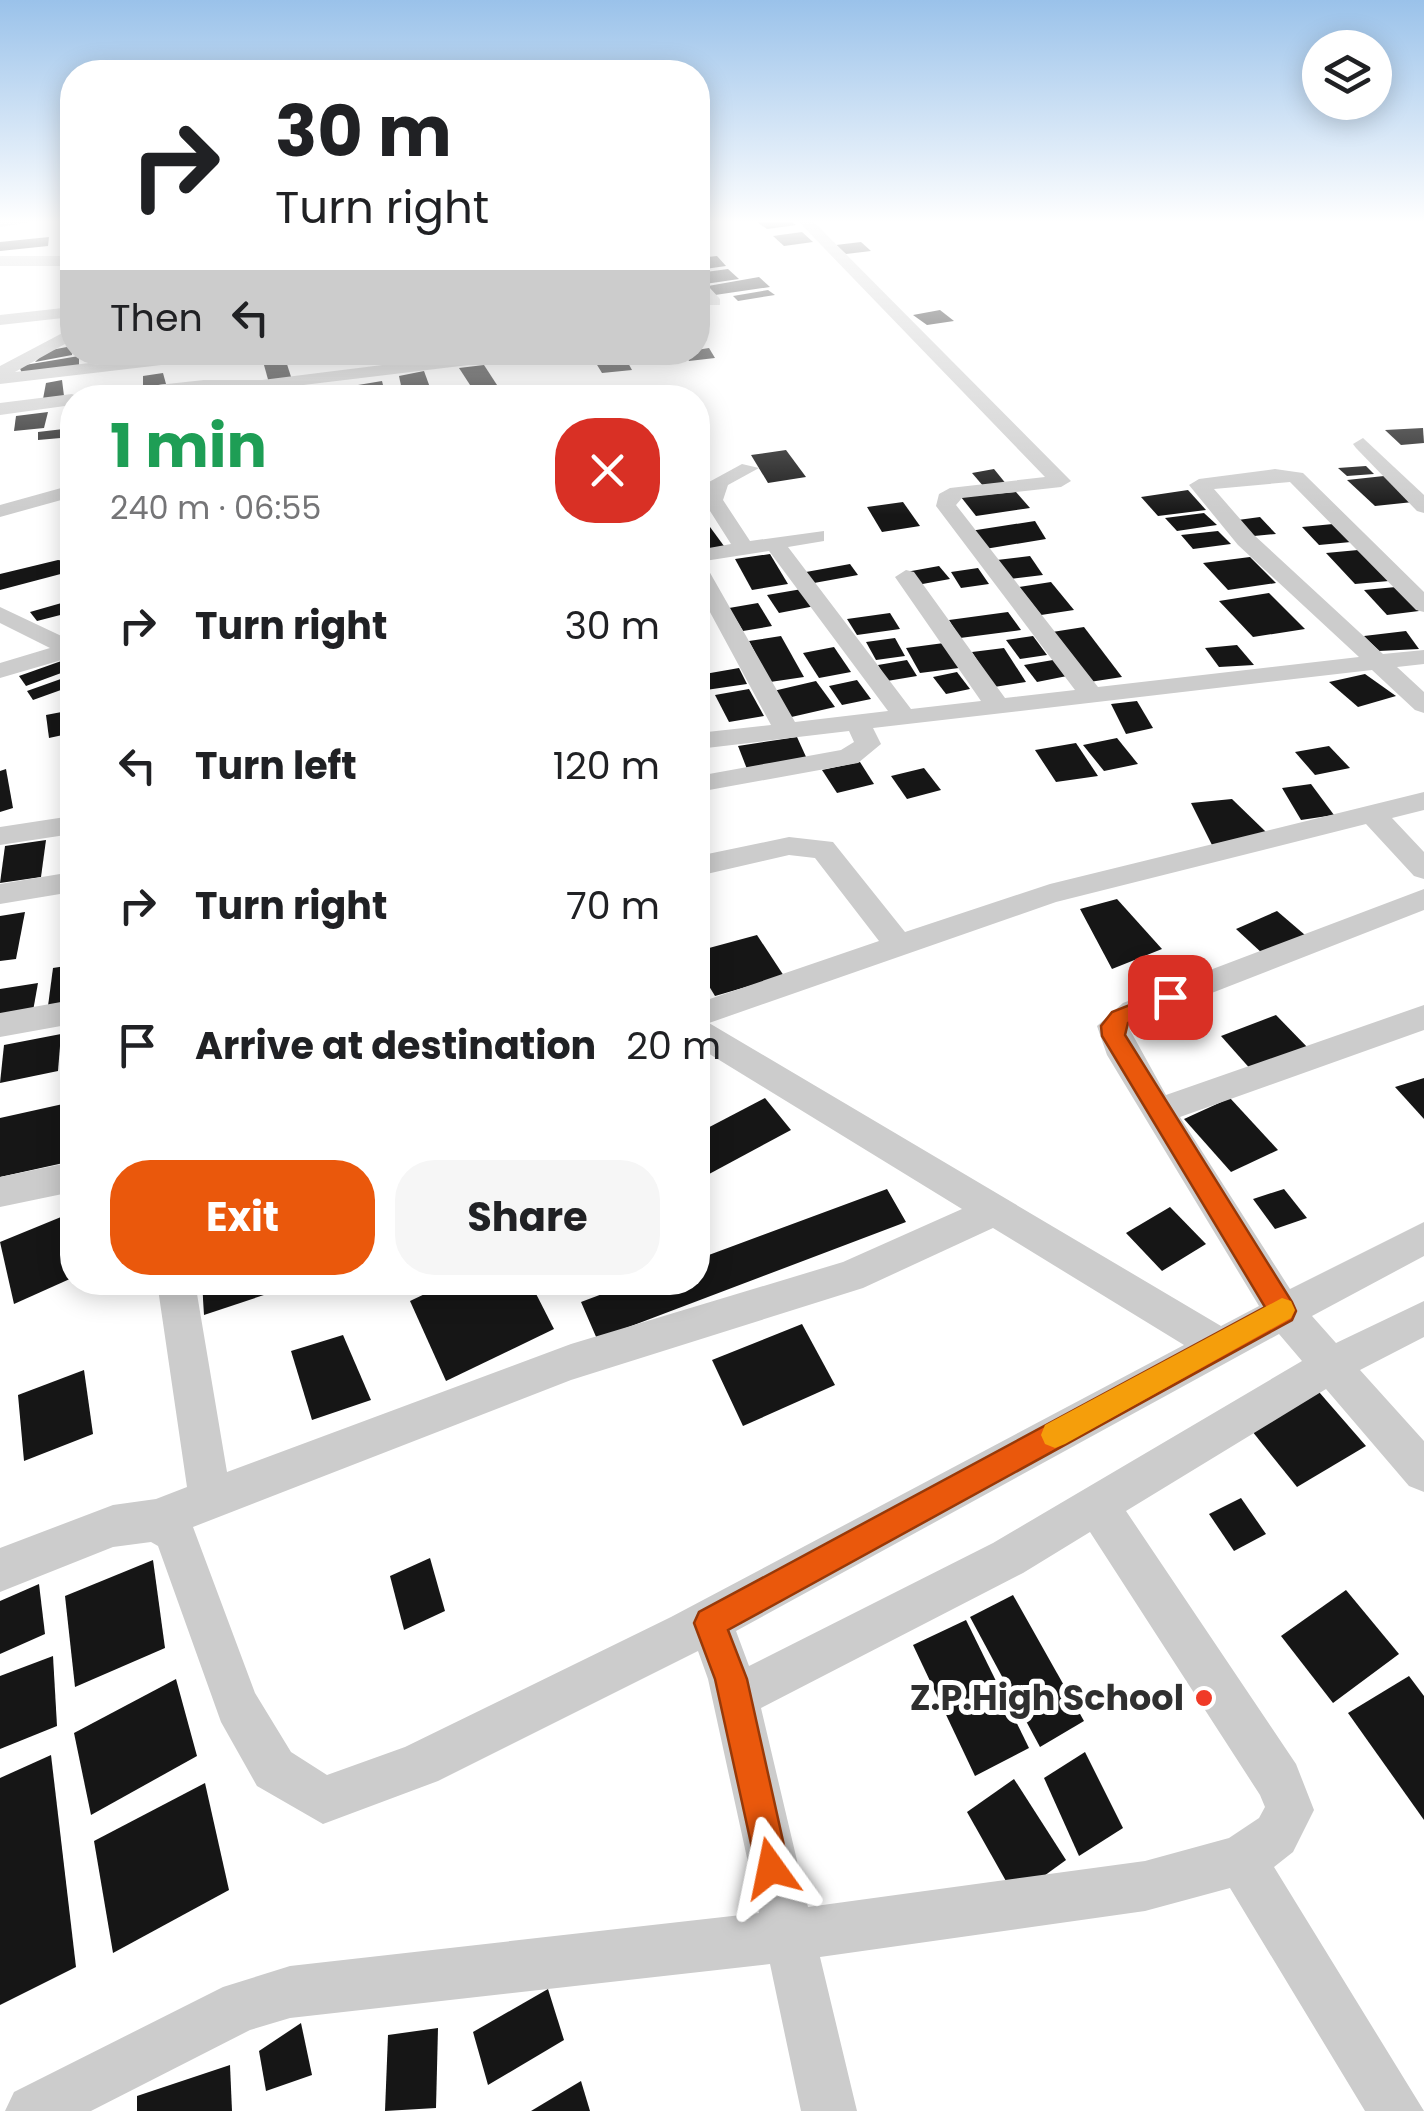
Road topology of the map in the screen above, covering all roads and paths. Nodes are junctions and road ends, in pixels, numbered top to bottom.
1 (901, 319) edge
2 (60, 340) edge
3 (105, 365) edge
4 (392, 365) edge
5 (0, 376) edge
6 (204, 385) edge
7 (60, 401) edge
8 (0, 408) edge
9 (1363, 444) dead end
10 (748, 468) dead end
11 (60, 495) edge
12 (1424, 507) edge
13 (0, 510) edge
14 (816, 536) dead end
15 (774, 543) junction
16 (744, 548) junction
17 (710, 554) edge
18 (906, 577) dead end
19 (710, 592) edge
20 (1424, 604) edge
21 (0, 614) edge
22 (60, 644) edge
23 (60, 654) edge
24 (1424, 658) edge
25 (1382, 664) junction
26 (0, 671) edge
27 (1090, 693) junction
28 (997, 705) junction
29 (1424, 705) edge
30 (904, 716) junction
31 (857, 721) junction
32 (788, 730) junction
33 (710, 740) edge
34 (710, 782) edge
35 (1424, 800) edge
36 (1372, 814) junction
37 (60, 828) edge
38 (0, 836) edge
39 (710, 863) edge
40 (1424, 869) edge
41 (60, 884) edge
42 (0, 894) edge
43 (1424, 899) edge
44 (898, 944) junction
45 (710, 1010) edge
46 (60, 1014) edge
47 (1424, 1017) edge
48 (0, 1025) edge
49 (710, 1039) edge
50 (1159, 1112) junction
51 (60, 1180) edge
52 (0, 1192) edge
53 (994, 1211) junction
54 (1424, 1238) edge
55 (178, 1295) edge
56 (1424, 1318) edge
57 (1308, 1340) junction
58 (1218, 1346) junction
59 (1424, 1472) edge
60 (210, 1498) junction
61 (1097, 1505) junction
62 (156, 1520) junction
63 (0, 1570) edge
64 (724, 1660) junction
65 (1241, 1860) junction
66 (786, 1936) junction
67 (33, 2111) edge
68 (829, 2111) edge
69 (1396, 2111) edge

1 - 27 street
2 - 5 street
3 - 5 street
4 - 6 street
7 - 8 street
9 - 12 street
10 - 16 street
11 - 13 street
14 - 15 street
15 - 16 street
15 - 30 street
16 - 17 street
18 - 28 street
19 - 32 street
20 - 25 street
21 - 22 street
23 - 26 street
24 - 25 street
25 - 27 street
25 - 29 street
27 - 28 street
28 - 30 street
30 - 31 street
31 - 32 street
31 - 34 street
32 - 33 street
35 - 36 street
36 - 40 street
36 - 44 street
37 - 38 street
39 - 44 street
41 - 42 street
43 - 50 street
44 - 45 street
46 - 48 street
47 - 50 street
49 - 53 street
50 - 57 street
51 - 52 street
53 - 58 street
53 - 60 street
54 - 57 street
55 - 60 street
56 - 57 street
57 - 58 street
57 - 59 street
57 - 61 street
58 - 64 street
60 - 62 street
61 - 64 street
61 - 65 street
62 - 63 street
62 - 64 street
64 - 66 street
65 - 66 street
65 - 69 street
66 - 67 street
66 - 68 street

